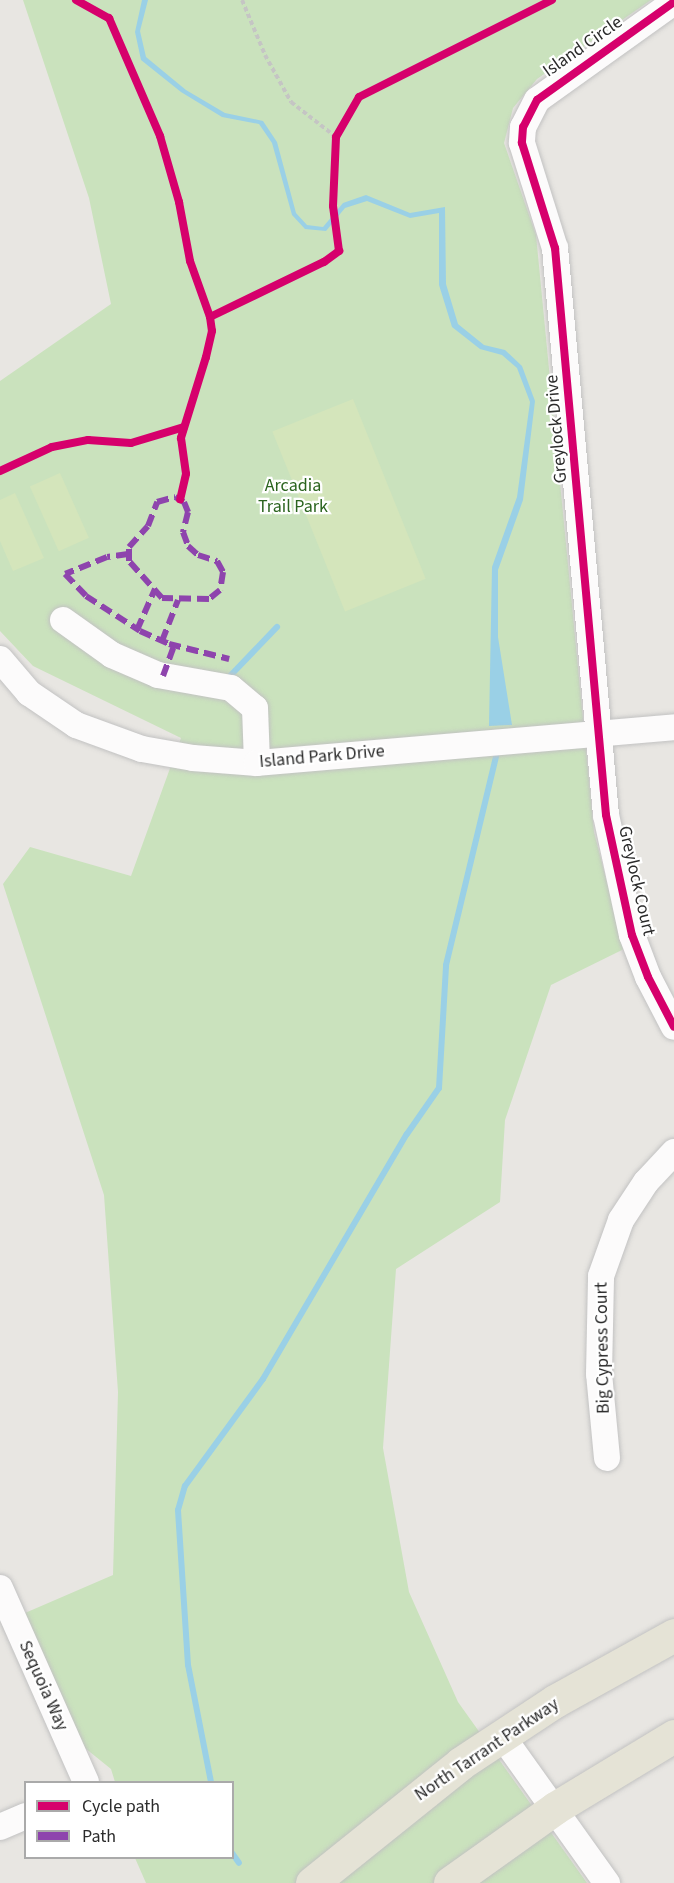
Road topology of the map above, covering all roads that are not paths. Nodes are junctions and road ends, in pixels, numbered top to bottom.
1 (674, 2) edge
2 (522, 127) joint
3 (63, 620) dead end
4 (0, 659) edge
5 (674, 727) edge
6 (600, 733) junction
7 (257, 763) junction
8 (674, 1027) edge
9 (674, 1152) edge
10 (607, 1458) dead end
11 (0, 1588) edge
12 (674, 1635) edge
13 (502, 1736) junction
14 (674, 1736) edge
15 (86, 1781) edge
16 (555, 1808) junction
17 (24, 1817) edge
18 (0, 1827) edge
19 (312, 1883) edge
20 (450, 1883) edge
21 (607, 1883) edge

1 - 2 street, Island Circle
2 - 6 street, Greylock Drive
3 - 7 street
4 - 7 street, Island Park Drive
5 - 6 street, Island Park Drive
6 - 7 street, Island Park Drive
6 - 8 street, Greylock Court
9 - 10 street, Big Cypress Court
11 - 15 street, Sequoia Way
12 - 13 main road, North Tarrant Parkway
13 - 16 street
13 - 19 main road, North Tarrant Parkway
14 - 16 main road
16 - 20 main road
16 - 21 street
17 - 18 street

